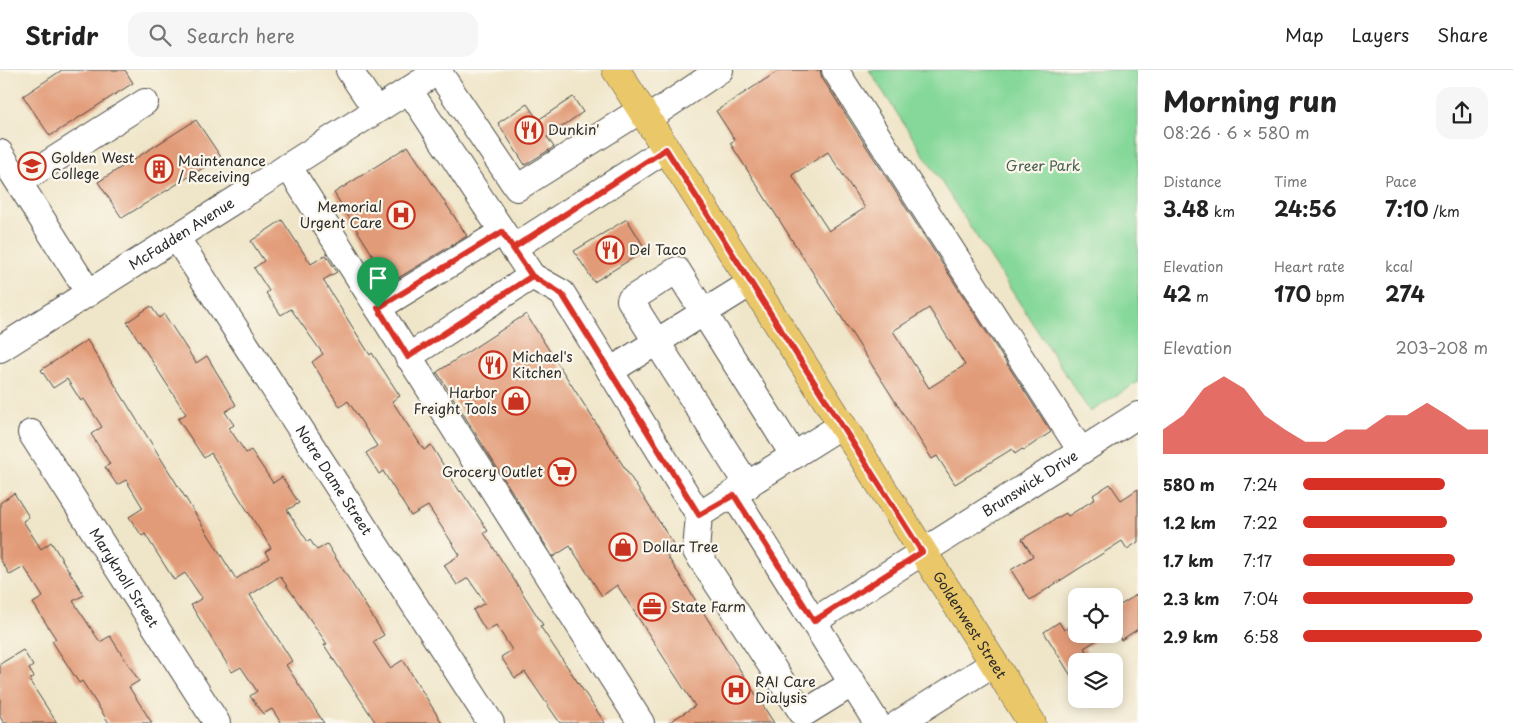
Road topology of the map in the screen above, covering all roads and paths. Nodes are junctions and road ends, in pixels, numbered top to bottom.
1 (349, 70) edge
2 (616, 70) edge
3 (720, 70) edge
4 (835, 70) edge
5 (439, 71) edge
6 (409, 90) junction
7 (145, 102) dead end
8 (376, 110) junction
9 (644, 115) junction
10 (666, 149) junction
11 (0, 153) edge
12 (288, 166) junction
13 (19, 182) junction
14 (517, 188) junction
15 (503, 233) junction
16 (176, 237) junction
17 (532, 276) junction
18 (751, 282) junction
19 (89, 293) junction
20 (378, 308) junction
21 (704, 312) junction
22 (656, 342) junction
23 (0, 350) edge
24 (408, 357) junction
25 (610, 370) junction
26 (1138, 415) edge
27 (842, 425) junction
28 (31, 432) dead end
29 (1081, 451) junction
30 (794, 456) junction
31 (741, 490) junction
32 (699, 515) junction
33 (922, 552) junction
34 (814, 621) junction
35 (994, 663) junction
36 (852, 683) junction
37 (217, 723) edge
38 (490, 723) edge
39 (641, 723) edge
40 (877, 723) edge
41 (899, 723) edge
42 (1032, 723) edge

1 - 8 street
2 - 9 main road, Goldenwest Street
3 - 9 street
4 - 29 street
5 - 6 street, McFadden Avenue
5 - 14 street
6 - 8 street, McFadden Avenue
6 - 15 street
7 - 13 street
8 - 12 street, McFadden Avenue
9 - 10 main road, Goldenwest Street
9 - 14 street
10 - 15 street
10 - 18 main road, Goldenwest Street
11 - 13 street
12 - 16 street, McFadden Avenue
12 - 20 street
13 - 19 street
14 - 15 street
15 - 17 street
15 - 20 street
16 - 19 street, McFadden Avenue
16 - 38 street, Notre Dame Street
17 - 24 street
17 - 25 street
18 - 21 street
18 - 27 main road, Goldenwest Street
19 - 23 street, McFadden Avenue
20 - 24 street
21 - 22 street
21 - 22 street
21 - 30 street
22 - 25 street
22 - 31 street
24 - 39 street
25 - 32 street
26 - 29 street, Brunswick Drive
27 - 30 street
27 - 33 main road, Goldenwest Street
28 - 37 street, Maryknoll Street
29 - 33 street, Brunswick Drive
30 - 31 street
31 - 32 street
31 - 34 street
32 - 36 street
33 - 34 street, Brunswick Drive
33 - 35 main road, Goldenwest Street
34 - 36 street
35 - 41 street
35 - 42 main road, Goldenwest Street
36 - 40 street

